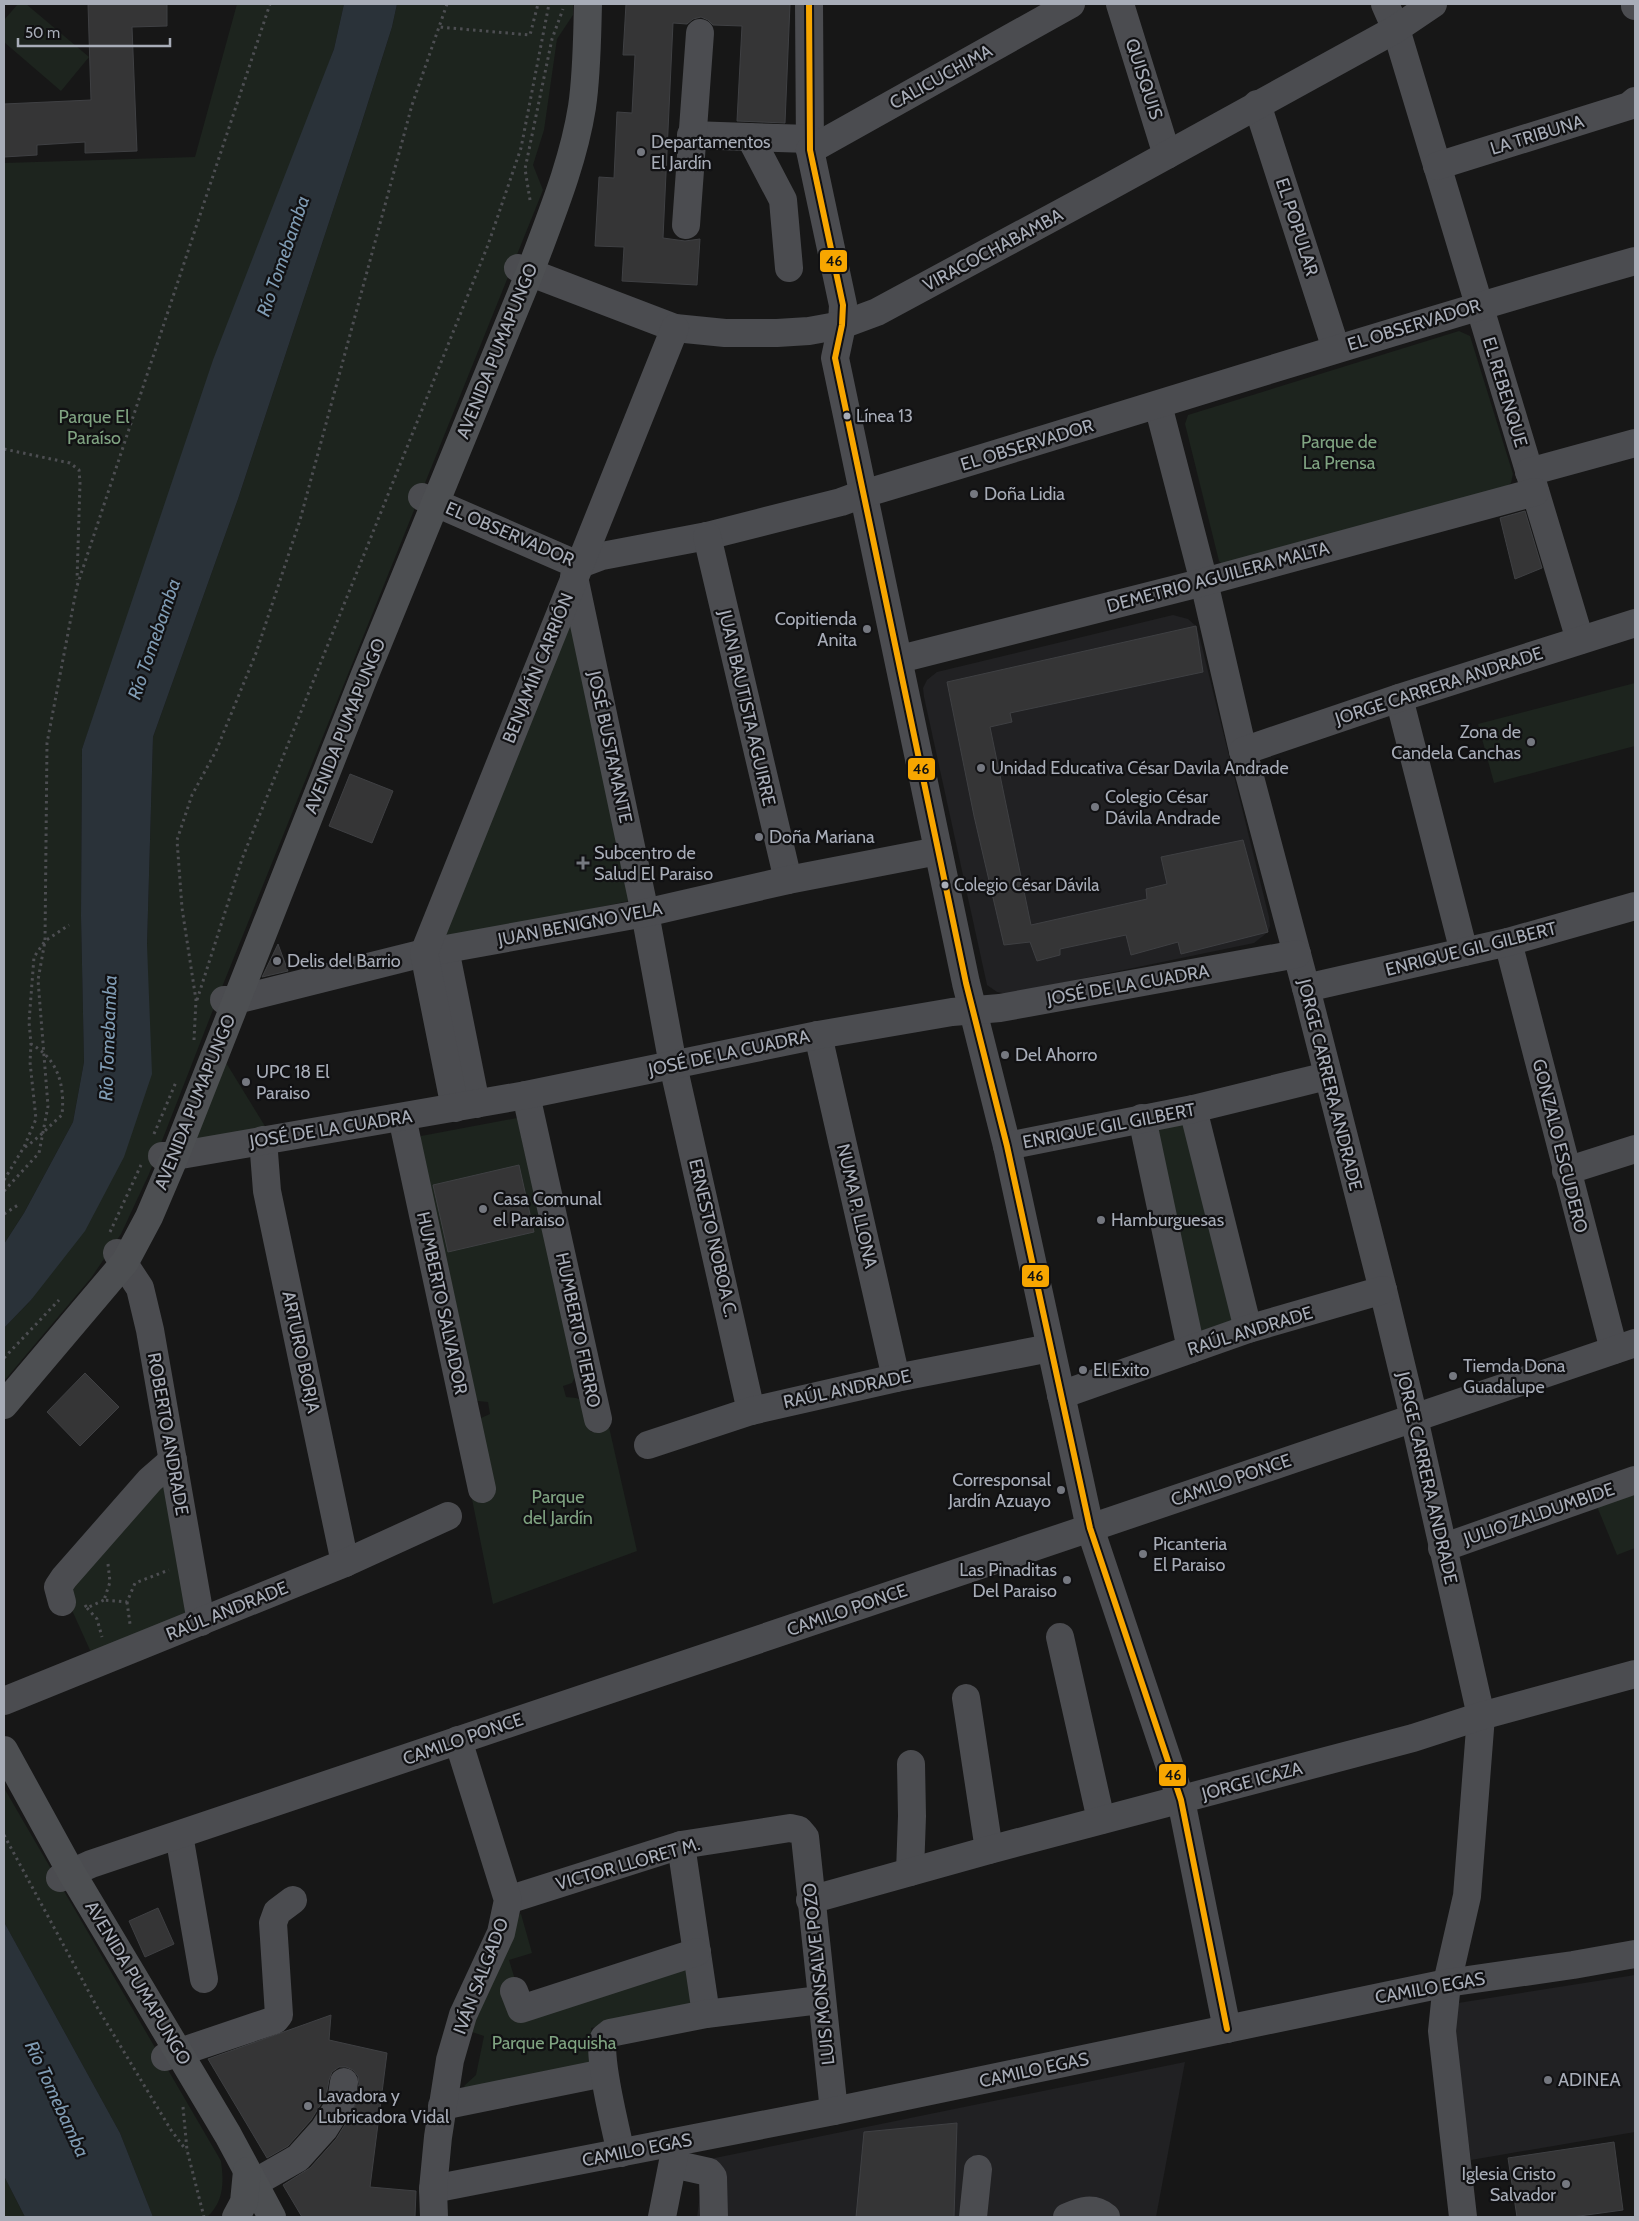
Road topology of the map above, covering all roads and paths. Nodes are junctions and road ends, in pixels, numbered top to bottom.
1 (270, 4) edge
2 (447, 4) edge
3 (538, 4) edge
4 (549, 4) edge
5 (564, 4) edge
6 (588, 4) edge
7 (809, 4) edge
8 (1071, 4) edge
9 (1120, 4) edge
10 (1385, 4) edge
11 (1433, 4) edge
12 (439, 27) junction
13 (1396, 30) junction
14 (700, 33) dead end
15 (1635, 101) edge
16 (1257, 104) junction
17 (691, 135) junction
18 (750, 137) junction
19 (810, 144) junction
20 (1167, 155) junction
21 (1437, 166) junction
22 (530, 209) dead end
23 (686, 224) dead end
24 (1635, 261) edge
25 (789, 268) dead end
26 (524, 270) junction
27 (1479, 305) junction
28 (842, 326) junction
29 (675, 328) junction
30 (1336, 349) junction
31 (1158, 405) junction
32 (1635, 443) edge
33 (4, 449) edge
34 (1532, 482) junction
35 (863, 494) junction
36 (428, 500) junction
37 (707, 536) junction
38 (576, 571) junction
39 (1204, 582) junction
40 (77, 586) junction
41 (1635, 623) edge
42 (1580, 640) junction
43 (900, 659) junction
44 (1399, 698) junction
45 (1243, 751) junction
46 (938, 851) junction
47 (788, 880) junction
48 (1634, 910) edge
49 (645, 913) junction
50 (69, 925) dead end
51 (45, 941) junction
52 (1508, 942) junction
53 (434, 951) junction
54 (1464, 952) junction
55 (1297, 954) junction
56 (1306, 988) junction
57 (196, 1000) junction
58 (230, 1000) junction
59 (973, 1010) junction
60 (818, 1035) junction
61 (31, 1044) junction
62 (191, 1048) dead end
63 (44, 1052) junction
64 (673, 1065) junction
65 (180, 1074) dead end
66 (1327, 1076) junction
67 (526, 1095) junction
68 (465, 1106) junction
69 (1192, 1109) junction
70 (402, 1117) junction
71 (1142, 1118) junction
72 (43, 1130) junction
73 (263, 1140) junction
74 (1007, 1146) junction
75 (24, 1147) junction
76 (1635, 1149) edge
77 (158, 1154) junction
78 (1566, 1171) junction
79 (4, 1180) edge
80 (4, 1192) edge
81 (18, 1205) dead end
82 (4, 1214) edge
83 (116, 1250) junction
84 (1383, 1290) junction
85 (62, 1298) dead end
86 (1248, 1329) junction
87 (1625, 1346) edge
88 (1050, 1348) junction
89 (1191, 1348) junction
90 (4, 1358) edge
91 (896, 1378) junction
92 (1061, 1394) junction
93 (4, 1405) edge
94 (751, 1411) junction
95 (1414, 1418) junction
96 (598, 1419) dead end
97 (648, 1445) dead end
98 (172, 1460) junction
99 (1635, 1480) edge
100 (482, 1489) dead end
101 (448, 1516) dead end
102 (1090, 1528) junction
103 (1442, 1548) junction
104 (107, 1562) dead end
105 (191, 1562) junction
106 (345, 1563) junction
107 (126, 1602) junction
108 (74, 1605) joint
109 (202, 1622) junction
110 (126, 1629) dead end
111 (110, 1635) dead end
112 (1060, 1637) dead end
113 (1635, 1674) edge
114 (966, 1698) dead end
115 (4, 1702) edge
116 (1481, 1716) junction
117 (458, 1740) junction
118 (4, 1750) edge
119 (911, 1764) dead end
120 (1181, 1800) junction
121 (1102, 1820) junction
122 (4, 1835) edge
123 (179, 1835) junction
124 (805, 1837) joint
125 (681, 1846) junction
126 (989, 1850) junction
127 (910, 1872) junction
128 (66, 1875) junction
129 (293, 1900) dead end
130 (508, 1900) junction
131 (810, 1900) junction
132 (697, 1952) junction
133 (1635, 1954) edge
134 (204, 1979) dead end
135 (1447, 1983) junction
136 (514, 1991) dead end
137 (820, 2000) junction
138 (706, 2014) junction
139 (1227, 2029) junction
140 (173, 2054) junction
141 (604, 2074) junction
142 (344, 2082) dead end
143 (442, 2106) junction
144 (834, 2111) junction
145 (675, 2153) junction
146 (621, 2154) junction
147 (978, 2168) dead end
148 (251, 2177) junction
149 (433, 2189) junction
150 (204, 2217) edge
151 (236, 2217) edge
152 (272, 2217) edge
153 (434, 2217) edge
154 (662, 2217) edge
155 (714, 2217) edge
156 (972, 2217) edge
157 (1067, 2217) edge
158 (1106, 2217) edge
159 (1463, 2217) edge

1 - 40 path
2 - 12 path
3 - 12 path
4 - 57 path
5 - 22 path
6 - 26 main road, AVENIDA PUMAPUNGO
7 - 19 street
8 - 19 street, CALICUCHIMA
9 - 20 street, QUISQUIS
10 - 13 street, EL REBENQUE
11 - 13 street, VIRACOCHABAMBA
12 - 57 path
13 - 16 street, VIRACOCHABAMBA
13 - 21 street, EL REBENQUE
14 - 17 street
15 - 21 street, LA TRIBUNA
16 - 20 street, VIRACOCHABAMBA
16 - 30 street, EL POPULAR
17 - 18 street
17 - 23 street
18 - 19 street
18 - 25 street
19 - 28 street
20 - 28 street, VIRACOCHABAMBA
21 - 27 street, EL REBENQUE
24 - 27 street, EL OBSERVADOR
26 - 29 street, VIRACOCHABAMBA
26 - 36 main road, AVENIDA PUMAPUNGO
27 - 30 street, EL OBSERVADOR
27 - 34 street, EL REBENQUE
28 - 29 street, VIRACOCHABAMBA
28 - 35 street
29 - 38 street, BENJAMÍN CARRIÓN
30 - 31 street, EL OBSERVADOR
31 - 35 street, EL OBSERVADOR
31 - 39 street, JORGE CARRERA ANDRADE
32 - 34 street, DEMETRIO AGUILERA MALTA
33 - 40 path
34 - 39 street, DEMETRIO AGUILERA MALTA
34 - 42 street, EL REBENQUE
35 - 37 street, EL OBSERVADOR
35 - 43 street
36 - 38 street, EL OBSERVADOR
36 - 58 main road, AVENIDA PUMAPUNGO
37 - 38 street, EL OBSERVADOR
37 - 47 street, JUAN BAUTISTA AGUIRRE
38 - 49 street, JOSÉ BUSTAMANTE
38 - 53 street, BENJAMÍN CARRIÓN
39 - 43 street, DEMETRIO AGUILERA MALTA
39 - 45 street, JORGE CARRERA ANDRADE
40 - 51 path
41 - 42 street, JORGE CARRERA ANDRADE
42 - 44 street, JORGE CARRERA ANDRADE
43 - 46 street
44 - 45 street, JORGE CARRERA ANDRADE
44 - 54 street
45 - 55 street, JORGE CARRERA ANDRADE
46 - 47 street, JUAN BENIGNO VELA
46 - 59 street
47 - 49 street, JUAN BENIGNO VELA
48 - 52 street, ENRIQUE GIL GILBERT
49 - 53 street, JUAN BENIGNO VELA
49 - 64 street, JOSÉ BUSTAMANTE
50 - 51 path
51 - 61 path
51 - 63 path
52 - 54 street, ENRIQUE GIL GILBERT
52 - 78 street, GONZALO ESCUDERO
53 - 58 street, JUAN BENIGNO VELA
53 - 68 street
54 - 56 street, ENRIQUE GIL GILBERT
55 - 56 street, JORGE CARRERA ANDRADE
55 - 59 street, JOSÉ DE LA CUADRA
56 - 66 street, JORGE CARRERA ANDRADE
57 - 58 path
57 - 62 path
58 - 77 main road, AVENIDA PUMAPUNGO
59 - 60 street, JOSÉ DE LA CUADRA
59 - 74 street
60 - 64 street, JOSÉ DE LA CUADRA
60 - 91 street, NUMA P. LLONA
61 - 63 path
61 - 75 path
63 - 72 path
63 - 72 path
64 - 67 street, JOSÉ DE LA CUADRA
64 - 94 street, ERNESTO NOBOA C.
65 - 77 path
66 - 69 street, ENRIQUE GIL GILBERT
66 - 84 street, JORGE CARRERA ANDRADE
67 - 68 street, JOSÉ DE LA CUADRA
67 - 96 street, HUMBERTO FIERRO
68 - 70 street, JOSÉ DE LA CUADRA
69 - 71 street, ENRIQUE GIL GILBERT
69 - 86 street
70 - 73 street, JOSÉ DE LA CUADRA
70 - 100 street, HUMBERTO SALVADOR
71 - 74 street, ENRIQUE GIL GILBERT
71 - 89 street
72 - 75 path
72 - 80 path
73 - 77 street, JOSÉ DE LA CUADRA
73 - 106 street, ARTURO BORJA
74 - 88 street
75 - 79 path
76 - 78 street
77 - 83 path
77 - 83 main road, AVENIDA PUMAPUNGO
78 - 87 street, GONZALO ESCUDERO
81 - 82 path
83 - 93 main road, AVENIDA PUMAPUNGO
83 - 98 street, ROBERTO ANDRADE
84 - 86 street, RAÚL ANDRADE
84 - 95 street, JORGE CARRERA ANDRADE
85 - 90 path
86 - 89 street, RAÚL ANDRADE
87 - 95 street, CAMILO PONCE
88 - 91 street, RAÚL ANDRADE
88 - 92 street
89 - 92 street, RAÚL ANDRADE
91 - 94 street, RAÚL ANDRADE
92 - 102 street
94 - 97 street, RAÚL ANDRADE
95 - 102 street, CAMILO PONCE
95 - 103 street, JORGE CARRERA ANDRADE
98 - 105 street, ROBERTO ANDRADE
98 - 108 street
99 - 103 street, JULIO ZALDUMBIDE
101 - 106 street, RAÚL ANDRADE
102 - 117 street, CAMILO PONCE
102 - 120 street
103 - 116 street, JORGE CARRERA ANDRADE
104 - 107 path
105 - 107 path
105 - 109 street, ROBERTO ANDRADE
106 - 109 street, RAÚL ANDRADE
107 - 110 path
108 - 111 path
109 - 115 street, RAÚL ANDRADE
112 - 121 street
113 - 116 street, JORGE ICAZA
114 - 126 street
116 - 120 street, JORGE ICAZA
116 - 135 street, JORGE CARRERA ANDRADE
117 - 123 street, CAMILO PONCE
117 - 130 street, IVÁN SALGADO
118 - 128 main road, AVENIDA PUMAPUNGO
119 - 127 street
120 - 121 street, JORGE ICAZA
120 - 139 street
121 - 126 street, JORGE ICAZA
122 - 150 path
123 - 128 street, CAMILO PONCE
123 - 134 street
124 - 125 street, VICTOR LLORET M.
124 - 131 street, LUIS MONSALVE POZO
125 - 130 street, VICTOR LLORET M.
125 - 132 street
126 - 127 street, JORGE ICAZA
127 - 131 street, JORGE ICAZA
128 - 140 main road, AVENIDA PUMAPUNGO
129 - 140 street
130 - 143 street, IVÁN SALGADO
131 - 137 street, LUIS MONSALVE POZO
132 - 136 street
132 - 138 street
133 - 135 street, CAMILO EGAS
135 - 139 street, CAMILO EGAS
135 - 159 street, JORGE CARRERA ANDRADE
137 - 138 street
137 - 144 street, LUIS MONSALVE POZO
138 - 141 street
139 - 144 street, CAMILO EGAS
140 - 148 main road, AVENIDA PUMAPUNGO
141 - 143 street
141 - 146 street
142 - 148 street
143 - 149 street, IVÁN SALGADO
144 - 145 street, CAMILO EGAS
145 - 146 street, CAMILO EGAS
145 - 154 street
145 - 155 street
146 - 149 street, CAMILO EGAS
147 - 156 street
148 - 151 main road
148 - 152 main road, AVENIDA PUMAPUNGO
149 - 153 street, IVÁN SALGADO
157 - 158 street

